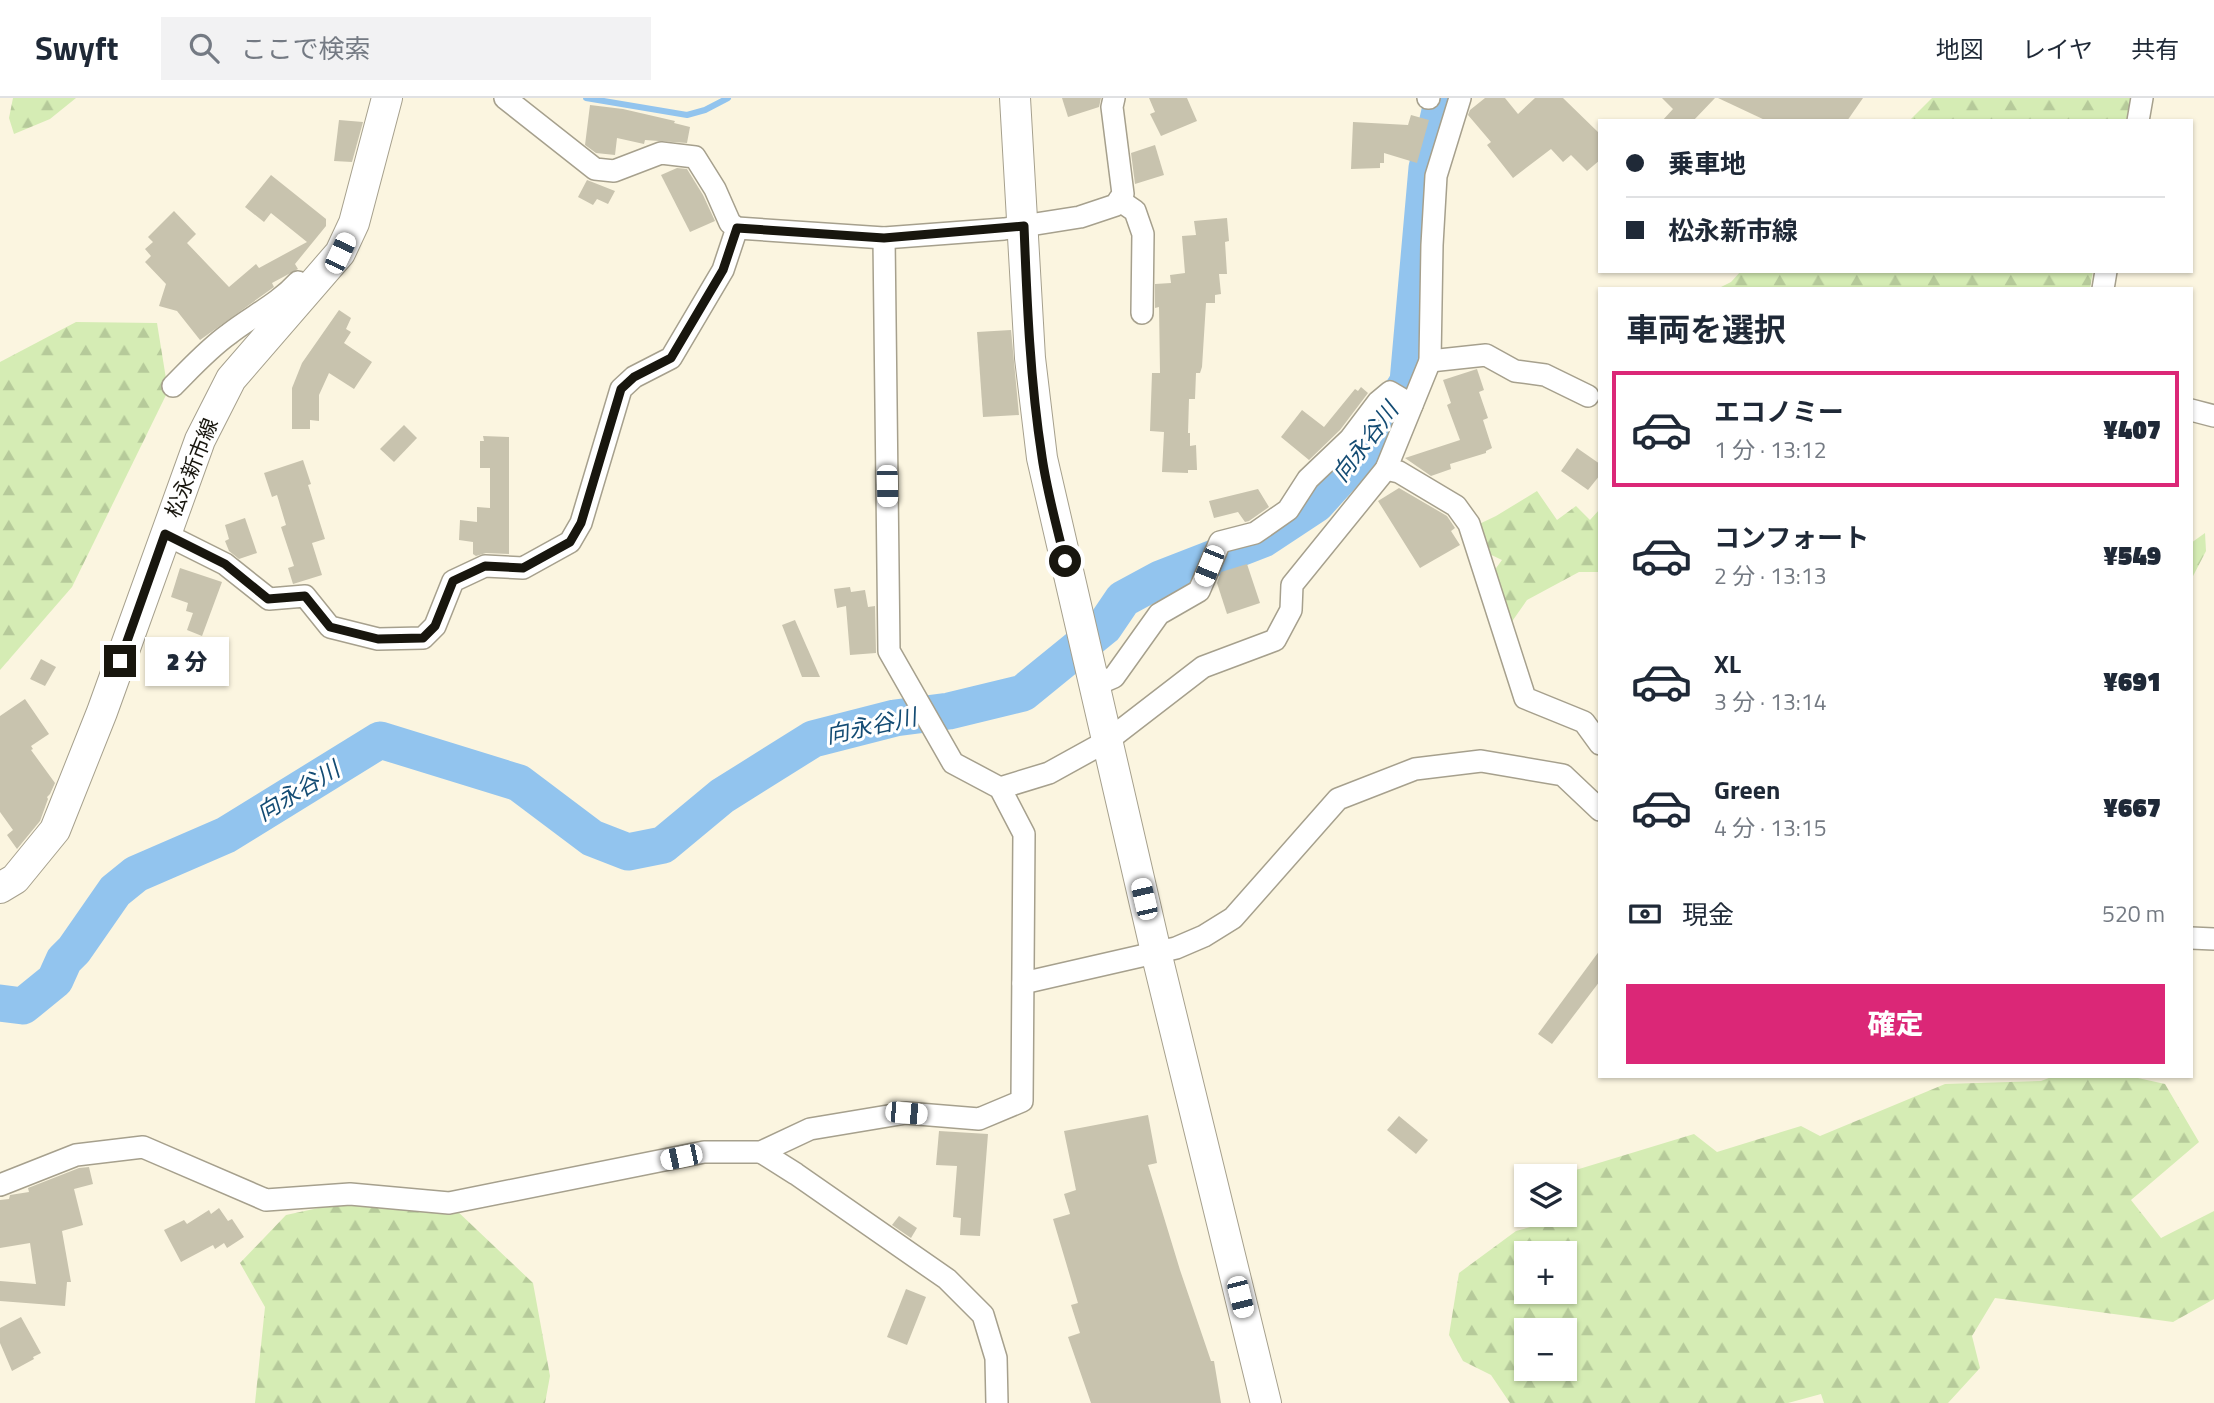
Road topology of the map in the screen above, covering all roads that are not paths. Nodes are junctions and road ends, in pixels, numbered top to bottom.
1 (387, 98) edge
2 (505, 98) edge
3 (1015, 98) edge
4 (1114, 98) edge
5 (1460, 98) edge
6 (2142, 98) edge
7 (2138, 119) edge
8 (1119, 200) junction
9 (1024, 226) junction
10 (737, 228) junction
11 (350, 230) junction
12 (884, 238) junction
13 (1142, 313) dead end
14 (1430, 361) junction
15 (173, 386) dead end
16 (1588, 397) dead end
17 (1412, 405) junction
18 (2193, 411) edge
19 (2214, 416) edge
20 (1386, 469) junction
21 (165, 534) junction
22 (1092, 682) junction
23 (1107, 741) junction
24 (1598, 741) edge
25 (1000, 788) junction
26 (1598, 808) edge
27 (0, 888) edge
28 (2193, 939) edge
29 (2214, 939) edge
30 (1156, 952) junction
31 (1023, 984) junction
32 (761, 1152) junction
33 (0, 1185) edge
34 (997, 1403) edge
35 (1266, 1403) edge

1 - 11 street, 松永新市線
2 - 10 street
3 - 9 street
4 - 8 street
5 - 14 street
6 - 7 street
8 - 9 street
8 - 13 street
9 - 12 street
9 - 22 street
10 - 12 street
10 - 21 street
11 - 15 street
11 - 21 street, 松永新市線
12 - 25 street
14 - 16 street
14 - 17 street
17 - 20 street
17 - 22 street
18 - 19 street
20 - 23 street
20 - 24 street
21 - 27 street, 松永新市線
22 - 23 street
23 - 25 street
23 - 30 street
25 - 31 street
26 - 30 street
28 - 29 street
30 - 31 street
30 - 35 street
31 - 32 street
32 - 33 street
32 - 34 street

